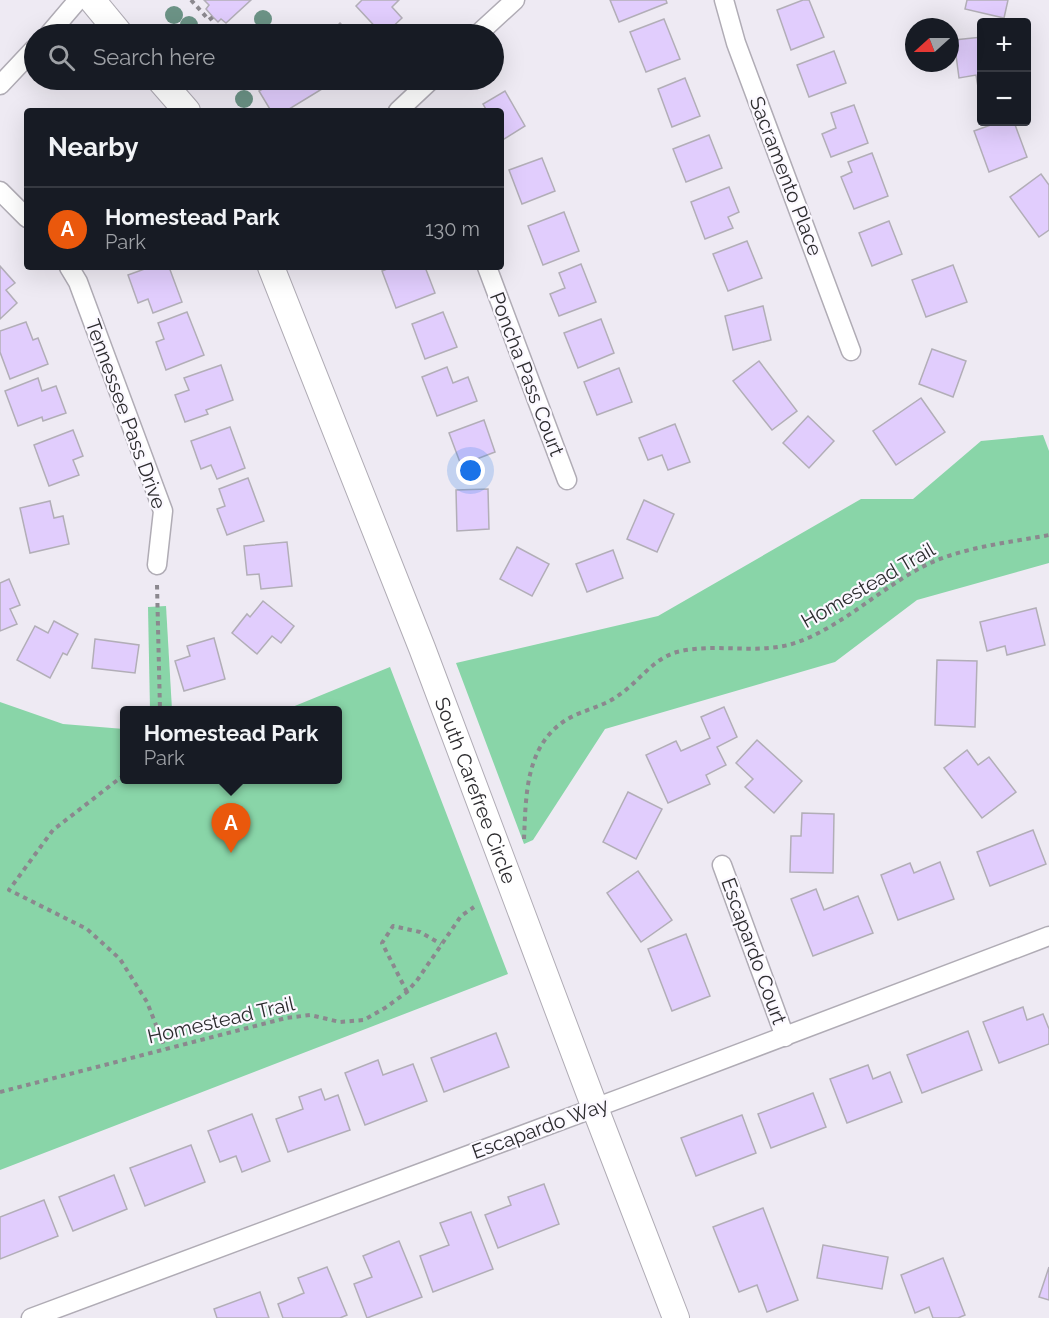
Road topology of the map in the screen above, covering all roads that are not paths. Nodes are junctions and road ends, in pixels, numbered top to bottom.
1 (78, 0) edge
2 (92, 0) edge
3 (514, 0) edge
4 (724, 0) edge
5 (58, 24) edge
6 (112, 24) edge
7 (489, 24) edge
8 (24, 60) edge
9 (0, 85) edge
10 (169, 90) edge
11 (420, 90) edge
12 (184, 108) edge
13 (401, 108) edge
14 (0, 191) edge
15 (24, 215) edge
16 (71, 270) edge
17 (272, 270) edge
18 (488, 270) edge
19 (851, 351) dead end
20 (567, 480) dead end
21 (157, 565) road end
22 (722, 865) dead end
23 (1049, 936) edge
24 (785, 1037) junction
25 (595, 1108) junction
26 (31, 1318) edge
27 (676, 1318) edge

1 - 5 street
2 - 6 main road
3 - 7 street
4 - 19 street, Sacramento Place
8 - 9 street
10 - 12 main road
11 - 13 street
14 - 15 street
16 - 21 street, Tennessee Pass Drive
17 - 25 main road, South Carefree Circle
18 - 20 street, Poncha Pass Court
22 - 24 street, Escapardo Court
23 - 24 street, Escapardo Way
24 - 25 street, Escapardo Way
25 - 26 street, Escapardo Way
25 - 27 main road, South Carefree Circle

